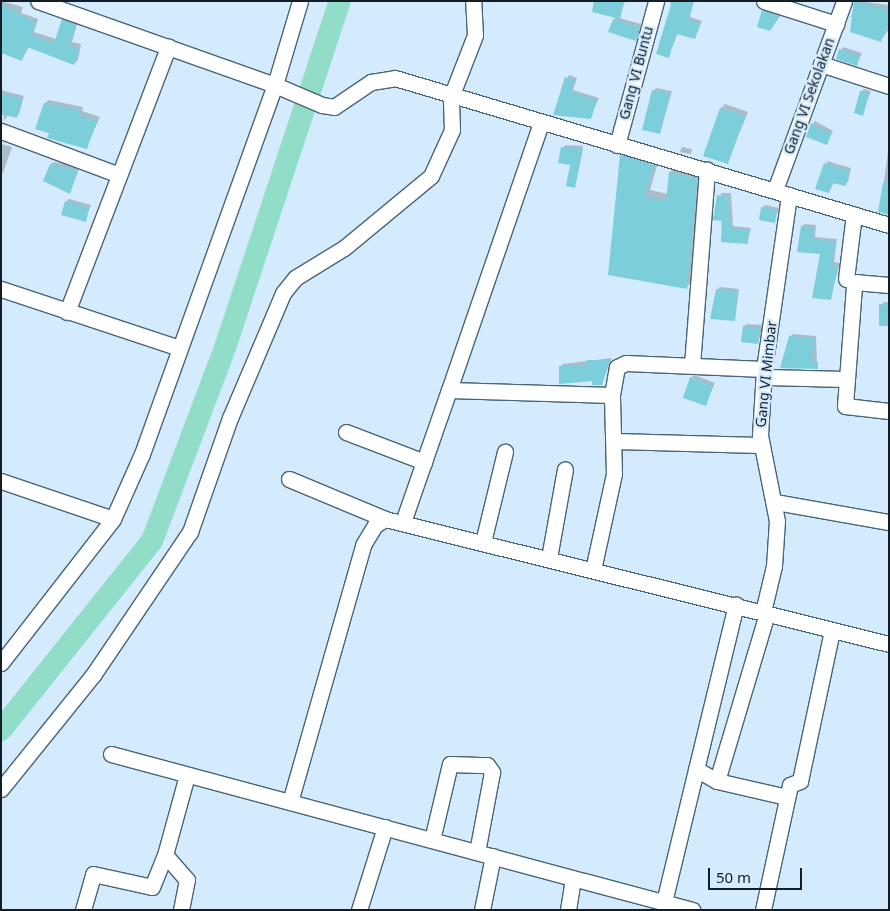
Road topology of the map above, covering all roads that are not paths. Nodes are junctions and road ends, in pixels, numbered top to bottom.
1 (38, 1) edge
2 (300, 1) edge
3 (473, 1) edge
4 (656, 1) edge
5 (764, 1) edge
6 (844, 1) edge
7 (836, 24) junction
8 (168, 47) junction
9 (821, 64) junction
10 (275, 85) junction
11 (889, 86) edge
12 (451, 97) junction
13 (541, 123) junction
14 (1, 131) edge
15 (617, 145) junction
16 (707, 170) junction
17 (119, 175) junction
18 (782, 192) junction
19 (854, 214) junction
20 (889, 225) edge
21 (850, 283) junction
22 (889, 285) edge
23 (1, 289) edge
24 (67, 312) junction
25 (179, 348) junction
26 (692, 366) junction
27 (764, 373) junction
28 (847, 379) junction
29 (449, 390) junction
30 (612, 395) junction
31 (889, 411) edge
32 (346, 432) dead end
33 (614, 441) junction
34 (760, 446) junction
35 (505, 452) dead end
36 (424, 462) junction
37 (565, 469) dead end
38 (289, 480) dead end
39 (1, 481) edge
40 (775, 502) junction
41 (113, 519) junction
42 (385, 519) junction
43 (403, 522) junction
44 (889, 522) edge
45 (483, 542) junction
46 (549, 558) junction
47 (593, 570) junction
48 (736, 605) junction
49 (765, 612) junction
50 (832, 630) junction
51 (889, 644) edge
52 (1, 663) edge
53 (112, 754) dead end
54 (696, 769) junction
55 (187, 774) junction
56 (717, 781) junction
57 (1, 789) edge
58 (787, 797) junction
59 (290, 802) junction
60 (385, 827) junction
61 (432, 840) junction
62 (477, 852) junction
63 (165, 855) junction
64 (493, 856) junction
65 (573, 878) junction
66 (664, 902) junction
67 (83, 910) edge
68 (181, 910) edge
69 (360, 910) edge
70 (482, 910) edge
71 (568, 910) edge
72 (692, 910) edge
73 (764, 910) edge

1 - 8 street
2 - 10 street
3 - 12 street
4 - 15 street, Gang VI Buntu
5 - 7 street
6 - 7 street, Gang VI Sekolakan
7 - 9 street, Gang VI Sekolakan
8 - 10 street
8 - 17 street
9 - 11 street
9 - 18 street, Gang VI Sekolakan
10 - 12 street
10 - 25 street
12 - 13 street
12 - 57 street
13 - 15 street
13 - 29 street
14 - 17 street
15 - 16 street
16 - 18 street
16 - 26 street
17 - 24 street
18 - 19 street
18 - 27 street, Gang VI Mimbar
19 - 20 street
19 - 21 street
21 - 22 street
21 - 28 street
23 - 24 street
24 - 25 street
25 - 41 street
26 - 27 street
26 - 30 street
27 - 28 street
27 - 34 street, Gang VI Mimbar
28 - 31 street
29 - 30 street
29 - 36 street
30 - 33 street
32 - 36 street
33 - 34 street
33 - 47 street
34 - 40 street, Gang VI Mimbar
35 - 45 street
36 - 43 street
37 - 46 street
38 - 42 street
39 - 41 street
40 - 44 street
40 - 49 street, Gang VI Mimbar
41 - 52 street
42 - 43 street
42 - 59 street
43 - 45 street
45 - 46 street
46 - 47 street
47 - 48 street
48 - 49 street
48 - 54 street
49 - 50 street
49 - 56 street, Gang VI Mimbar
50 - 51 street
50 - 58 street
53 - 55 street
54 - 56 street
54 - 66 street
55 - 59 street
55 - 63 street
56 - 58 street
58 - 73 street
59 - 60 street
60 - 61 street
60 - 69 street
61 - 62 street
61 - 62 street
62 - 64 street
63 - 67 street
63 - 68 street
64 - 65 street
64 - 70 street
65 - 66 street
65 - 71 street
66 - 72 street

